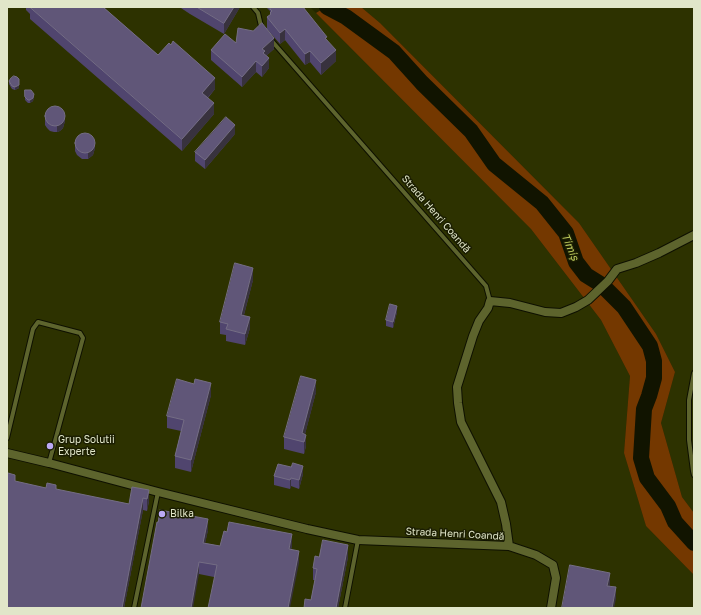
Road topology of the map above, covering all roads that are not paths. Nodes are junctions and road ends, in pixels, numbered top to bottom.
1 (253, 7) edge
2 (264, 31) edge
3 (267, 35) edge
4 (694, 235) edge
5 (490, 301) junction
6 (694, 373) edge
7 (7, 438) edge
8 (7, 453) edge
9 (49, 463) junction
10 (694, 475) edge
11 (158, 492) junction
12 (358, 540) junction
13 (509, 546) junction
14 (134, 608) edge
15 (346, 608) edge
16 (551, 608) edge

1 - 2 lane
3 - 5 lane, Strada Henri Coandă
4 - 5 street
5 - 13 street, Strada Henri Coandă
6 - 10 lane
7 - 9 lane
8 - 9 street, Strada Henri Coandă
9 - 11 street, Strada Henri Coandă
11 - 12 street, Strada Henri Coandă
11 - 14 lane
12 - 13 street, Strada Henri Coandă
12 - 15 lane
13 - 16 street

